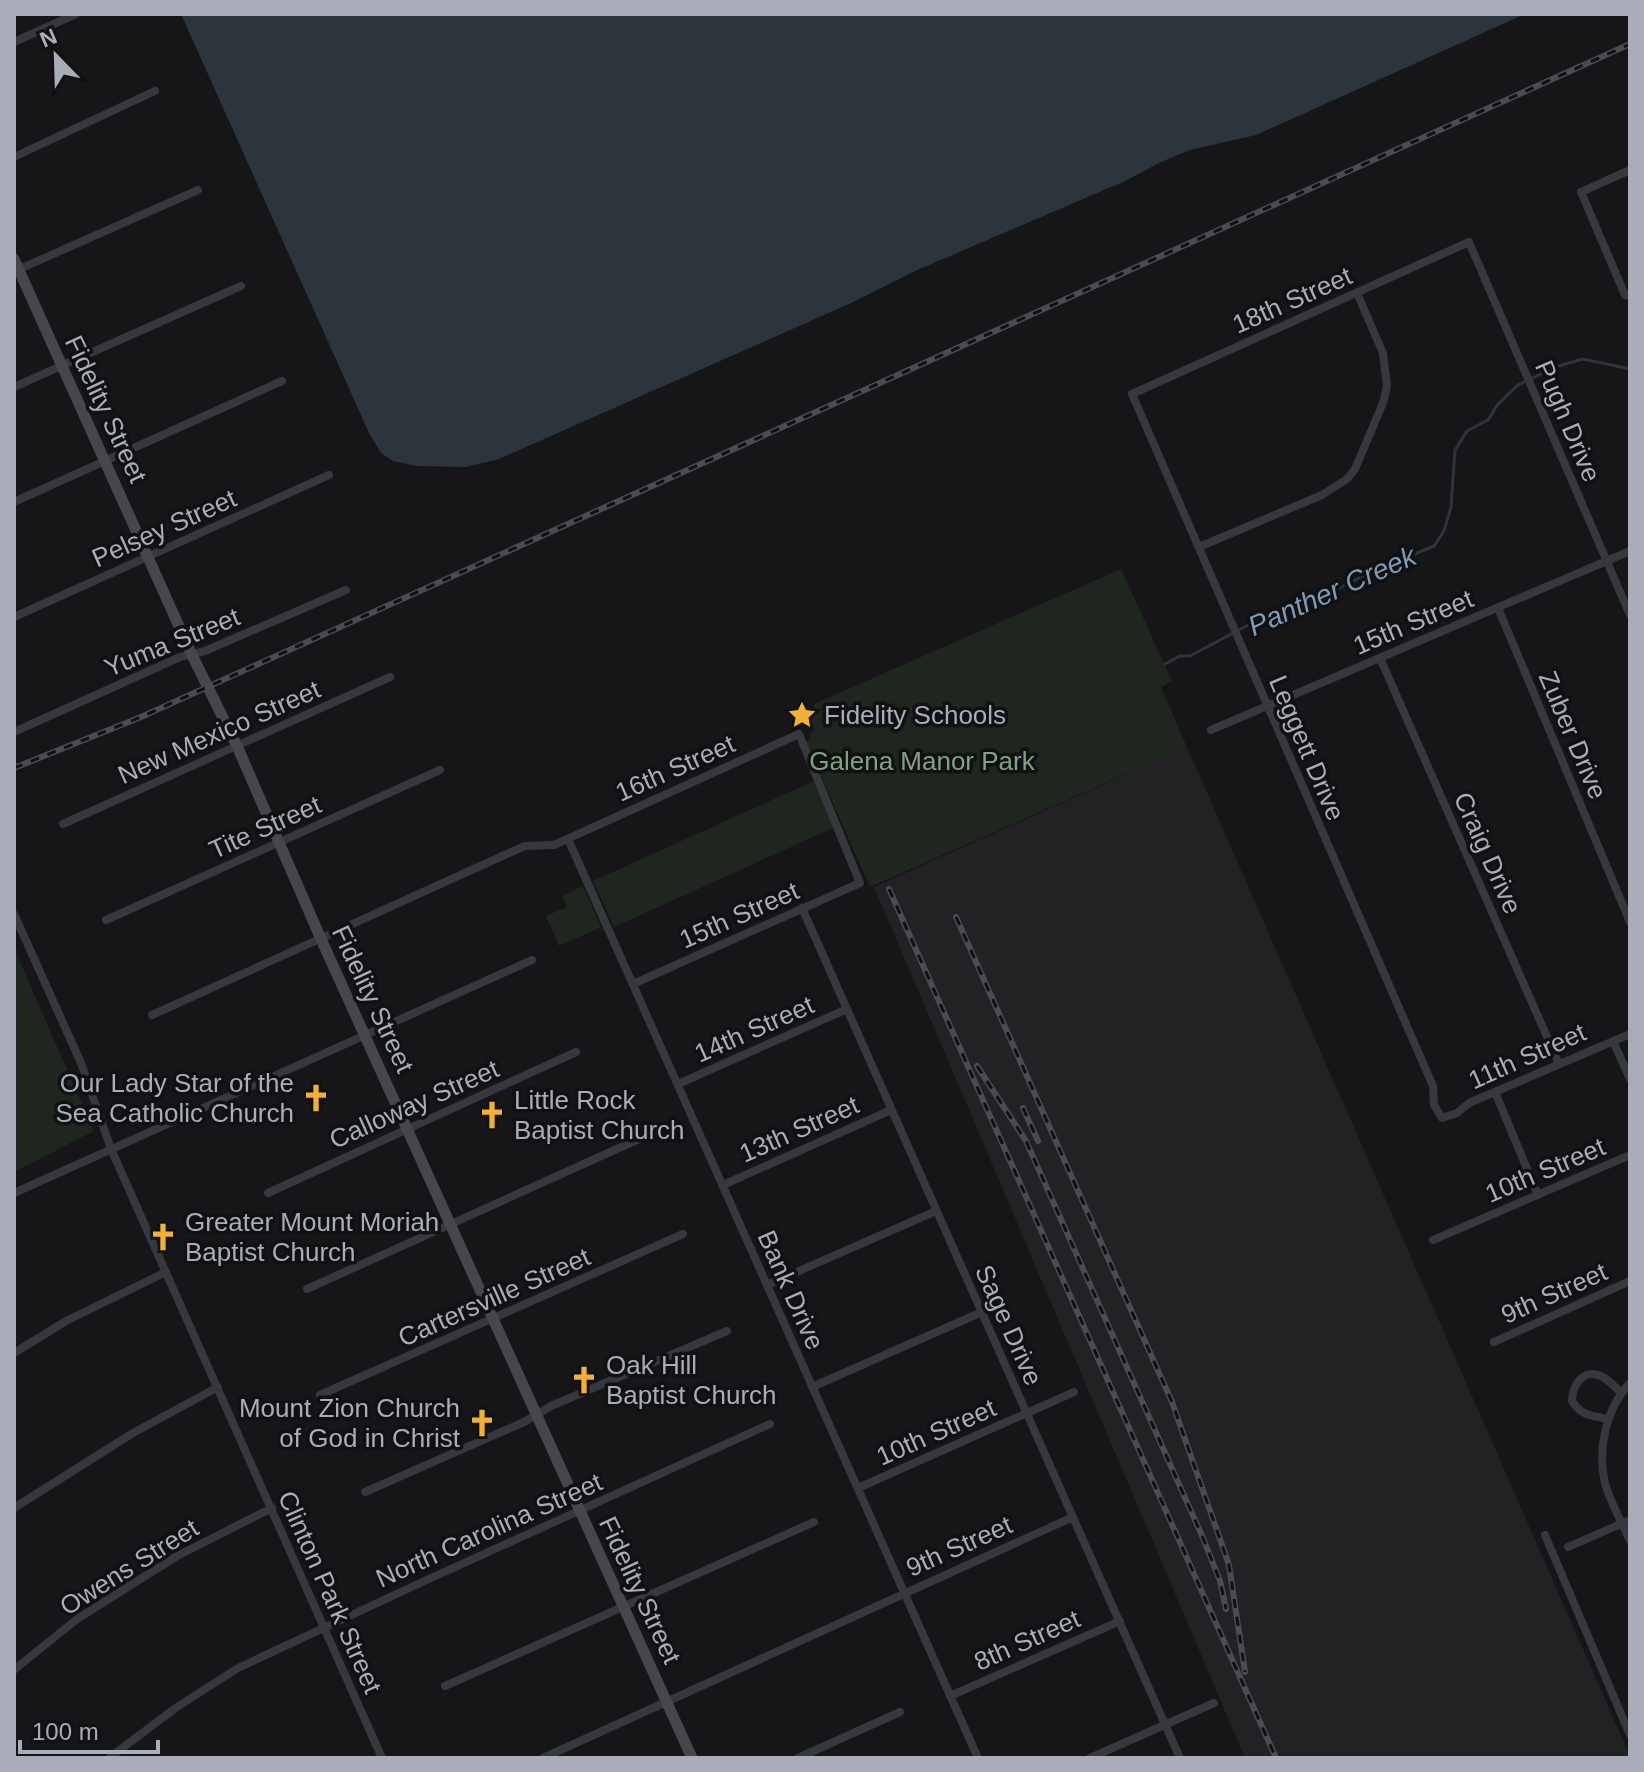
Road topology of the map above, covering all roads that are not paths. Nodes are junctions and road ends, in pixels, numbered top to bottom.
1 (76, 14) edge
2 (14, 42) edge
3 (155, 91) dead end
4 (14, 157) edge
5 (1630, 170) edge
6 (198, 190) dead end
7 (1469, 242) joint
8 (15, 266) edge
9 (241, 286) dead end
10 (1357, 293) junction
11 (1628, 294) edge
12 (61, 366) junction
13 (282, 381) dead end
14 (14, 387) edge
15 (1132, 394) joint
16 (106, 460) junction
17 (329, 475) dead end
18 (14, 502) edge
19 (1199, 547) junction
20 (1630, 551) edge
21 (150, 556) junction
22 (1607, 561) junction
23 (346, 590) dead end
24 (1498, 608) junction
25 (1630, 615) edge
26 (14, 617) edge
27 (191, 653) junction
28 (1380, 658) junction
29 (390, 677) dead end
30 (1268, 706) junction
31 (1211, 730) dead end
32 (14, 732) edge
33 (237, 746) junction
34 (440, 770) dead end
35 (63, 824) dead end
36 (568, 839) junction
37 (279, 842) junction
38 (860, 883) joint
39 (802, 908) junction
40 (14, 914) edge
41 (106, 920) dead end
42 (1630, 922) edge
43 (321, 939) junction
44 (532, 960) dead end
45 (633, 984) junction
46 (847, 1009) junction
47 (152, 1015) dead end
48 (366, 1033) junction
49 (1630, 1034) edge
50 (1613, 1041) junction
51 (576, 1052) dead end
52 (1559, 1064) junction
53 (1630, 1079) edge
54 (678, 1084) junction
55 (1495, 1092) junction
56 (891, 1110) junction
57 (1442, 1118) joint
58 (407, 1129) junction
59 (639, 1139) dead end
60 (111, 1149) junction
61 (1630, 1155) edge
62 (723, 1185) junction
63 (14, 1193) edge
64 (268, 1193) dead end
65 (1538, 1195) junction
66 (936, 1211) junction
67 (452, 1224) junction
68 (683, 1234) dead end
69 (1433, 1240) dead end
70 (166, 1272) junction
71 (1630, 1281) edge
72 (767, 1285) junction
73 (307, 1289) dead end
74 (982, 1312) junction
75 (494, 1320) junction
76 (727, 1331) dead end
77 (1494, 1342) dead end
78 (14, 1353) edge
79 (1630, 1383) edge
80 (218, 1387) junction
81 (812, 1387) junction
82 (1074, 1392) dead end
83 (1621, 1393) junction
84 (320, 1395) dead end
85 (1027, 1413) junction
86 (537, 1414) junction
87 (1607, 1419) junction
88 (770, 1424) dead end
89 (858, 1488) junction
90 (365, 1492) dead end
91 (14, 1508) edge
92 (272, 1508) junction
93 (580, 1511) junction
94 (1073, 1517) junction
95 (814, 1522) dead end
96 (1626, 1522) edge
97 (1545, 1535) dead end
98 (1630, 1541) edge
99 (1568, 1547) dead end
100 (904, 1592) junction
101 (624, 1606) junction
102 (1120, 1621) junction
103 (324, 1628) junction
104 (14, 1670) edge
105 (445, 1686) dead end
106 (950, 1696) junction
107 (667, 1702) junction
108 (1214, 1703) dead end
109 (900, 1712) dead end
110 (1165, 1725) junction
111 (1630, 1735) edge
112 (381, 1755) edge
113 (109, 1758) edge
114 (368, 1758) edge
115 (543, 1758) edge
116 (692, 1758) edge
117 (798, 1758) edge
118 (978, 1758) edge
119 (1090, 1758) edge
120 (1180, 1758) edge

1 - 2 street
3 - 4 street
5 - 11 street
6 - 8 street
7 - 10 street, 18th Street
7 - 22 street, Pugh Drive
8 - 12 main road, Fidelity Street
9 - 12 street
10 - 15 street, 18th Street
10 - 19 street
12 - 14 street
12 - 16 main road, Fidelity Street
13 - 16 street
15 - 19 street, Leggett Drive
16 - 18 street
16 - 21 main road, Fidelity Street
17 - 21 street, Pelsey Street
19 - 30 street, Leggett Drive
20 - 22 street, 15th Street
21 - 26 street, Pelsey Street
21 - 27 main road, Fidelity Street
22 - 24 street, 15th Street
22 - 25 street, Pugh Drive
23 - 27 street, Yuma Street
24 - 28 street, 15th Street
24 - 42 street, Zuber Drive
27 - 32 street, Yuma Street
27 - 33 main road, Fidelity Street
28 - 30 street, 15th Street
28 - 52 street, Craig Drive
29 - 33 street, New Mexico Street
30 - 31 street, 15th Street
30 - 57 street, Leggett Drive
33 - 35 street, New Mexico Street
33 - 37 main road, Fidelity Street
34 - 37 street, Tite Street
36 - 38 street, 16th Street
36 - 43 street, 16th Street
36 - 45 street, Bank Drive
37 - 41 street, Tite Street
37 - 43 main road, Fidelity Street
38 - 39 street, 15th Street
39 - 45 street, 15th Street
39 - 46 street, Sage Drive
40 - 60 street, Clinton Park Street
43 - 47 street, 16th Street
43 - 48 main road, Fidelity Street
44 - 48 street
45 - 54 street, Bank Drive
46 - 54 street, 14th Street
46 - 56 street, Sage Drive
48 - 58 main road, Fidelity Street
48 - 60 street
49 - 50 street, 11th Street
50 - 52 street, 11th Street
50 - 53 street
51 - 58 street, Calloway Street
52 - 55 street, 11th Street
54 - 62 street, Bank Drive
55 - 57 street, 11th Street
55 - 65 street
56 - 62 street, 13th Street
56 - 66 street, Sage Drive
58 - 64 street, Calloway Street
58 - 67 main road, Fidelity Street
59 - 67 street
60 - 63 street
60 - 70 street, Clinton Park Street
61 - 65 street, 10th Street
62 - 72 street, Bank Drive
65 - 69 street, 10th Street
66 - 72 street
66 - 74 street, Sage Drive
67 - 73 street
67 - 75 main road, Fidelity Street
68 - 75 street, Cartersville Street
70 - 78 street
70 - 80 street, Clinton Park Street
71 - 77 street, 9th Street
72 - 81 street, Bank Drive
74 - 81 street
74 - 85 street, Sage Drive
75 - 84 street, Cartersville Street
75 - 86 main road, Fidelity Street
76 - 86 street
79 - 83 street
80 - 91 street
80 - 92 street, Clinton Park Street
81 - 89 street, Bank Drive
82 - 85 street, 10th Street
83 - 87 street
83 - 87 street
85 - 89 street, 10th Street
85 - 94 street, Sage Drive
86 - 90 street
86 - 93 main road, Fidelity Street
87 - 96 street
88 - 93 street, North Carolina Street
89 - 100 street, Bank Drive
92 - 103 street, Clinton Park Street
92 - 104 street, Owens Street
93 - 101 main road, Fidelity Street
93 - 103 street, North Carolina Street
94 - 100 street, 9th Street
94 - 102 street, Sage Drive
95 - 101 street
96 - 98 street
96 - 99 street
97 - 111 street
100 - 106 street, Bank Drive
100 - 107 street, 9th Street
101 - 105 street
101 - 107 main road, Fidelity Street
102 - 106 street, 8th Street
102 - 110 street, Sage Drive
103 - 112 street, Clinton Park Street
103 - 113 street, North Carolina Street
106 - 118 street, Bank Drive
107 - 115 street, 9th Street
107 - 116 main road, Fidelity Street
108 - 110 street
109 - 117 street
110 - 119 street
110 - 120 street, Sage Drive
112 - 114 street

